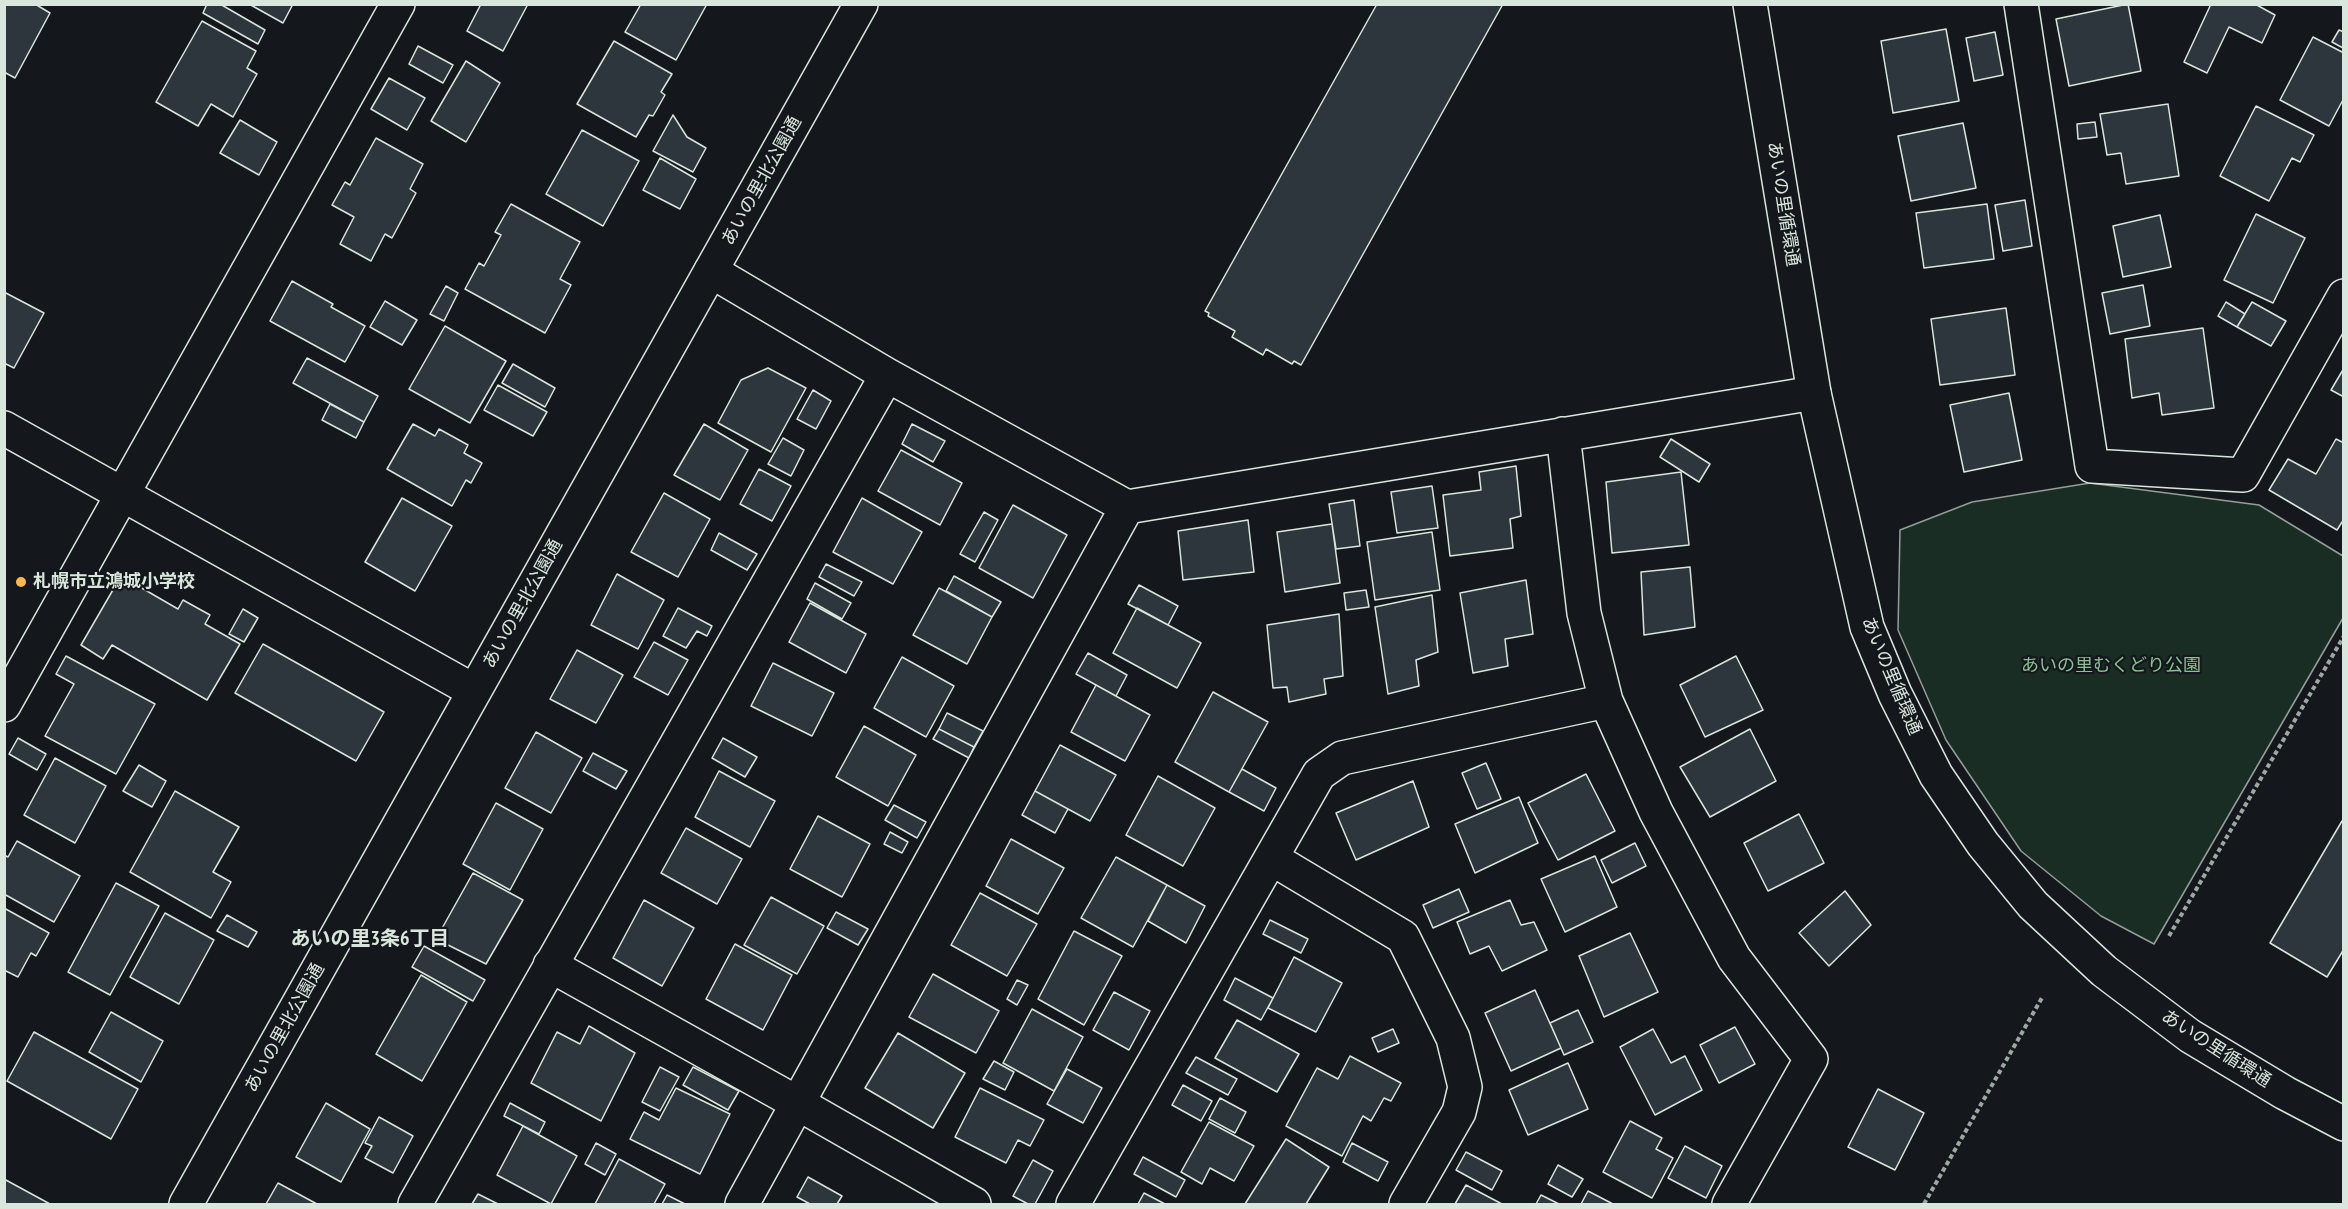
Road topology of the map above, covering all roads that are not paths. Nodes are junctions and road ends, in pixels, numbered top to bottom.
1 (398, 4) edge
2 (861, 4) edge
3 (1750, 4) edge
4 (2021, 4) edge
5 (711, 271) junction
6 (2343, 296) edge
7 (887, 375) junction
8 (1814, 393) junction
9 (4, 428) edge
10 (1563, 434) junction
11 (123, 496) junction
12 (1127, 507) junction
13 (474, 691) junction
14 (1606, 701) junction
15 (4, 705) edge
16 (1271, 858) junction
17 (550, 965) junction
18 (799, 1104) junction
19 (2343, 1124) edge
20 (186, 1204) edge
21 (415, 1204) edge
22 (742, 1204) edge
23 (974, 1204) edge
24 (1073, 1204) edge
25 (1406, 1204) edge
26 (1729, 1204) edge

1 - 11 street
2 - 5 street, あいの里北公園通
3 - 8 street, あいの里循環通
4 - 6 street
5 - 7 street
5 - 13 street, あいの里北公園通
7 - 12 street
7 - 17 street
8 - 10 street
8 - 19 street, あいの里循環通
9 - 11 street
10 - 12 street
10 - 14 street
11 - 13 street
11 - 15 street
12 - 18 street
13 - 20 street, あいの里北公園通
14 - 16 street
14 - 26 street
16 - 24 street
16 - 25 street
17 - 18 street
17 - 21 street
18 - 22 street
18 - 23 street

